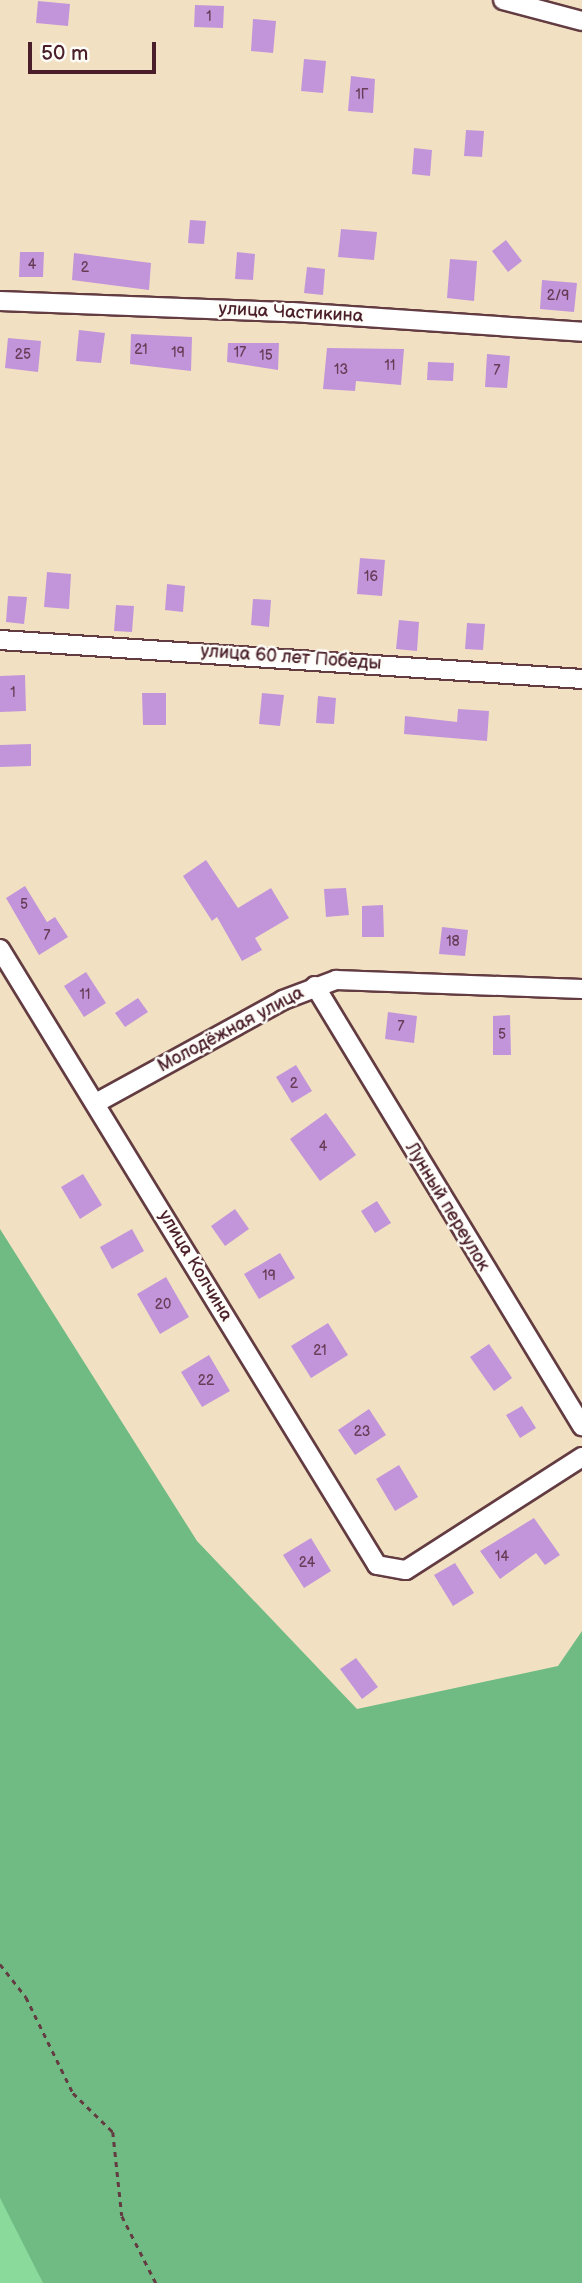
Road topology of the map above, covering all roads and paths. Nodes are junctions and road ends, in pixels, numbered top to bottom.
1 (503, 0) edge
2 (582, 21) edge
3 (0, 301) edge
4 (582, 332) edge
5 (0, 640) edge
6 (582, 679) edge
7 (0, 949) edge
8 (315, 986) junction
9 (582, 989) edge
10 (96, 1103) junction
11 (582, 1426) edge
12 (582, 1457) edge
13 (0, 1964) edge
14 (156, 2283) edge

1 - 2 street
3 - 4 street, улица Частикина
5 - 6 street, улица 60 лет Победы
7 - 10 street, улица Колчина
8 - 9 street, Молодёжная улица
8 - 10 street, Молодёжная улица
8 - 11 street, Лунный переулок
10 - 12 street, улица Колчина
13 - 14 path

